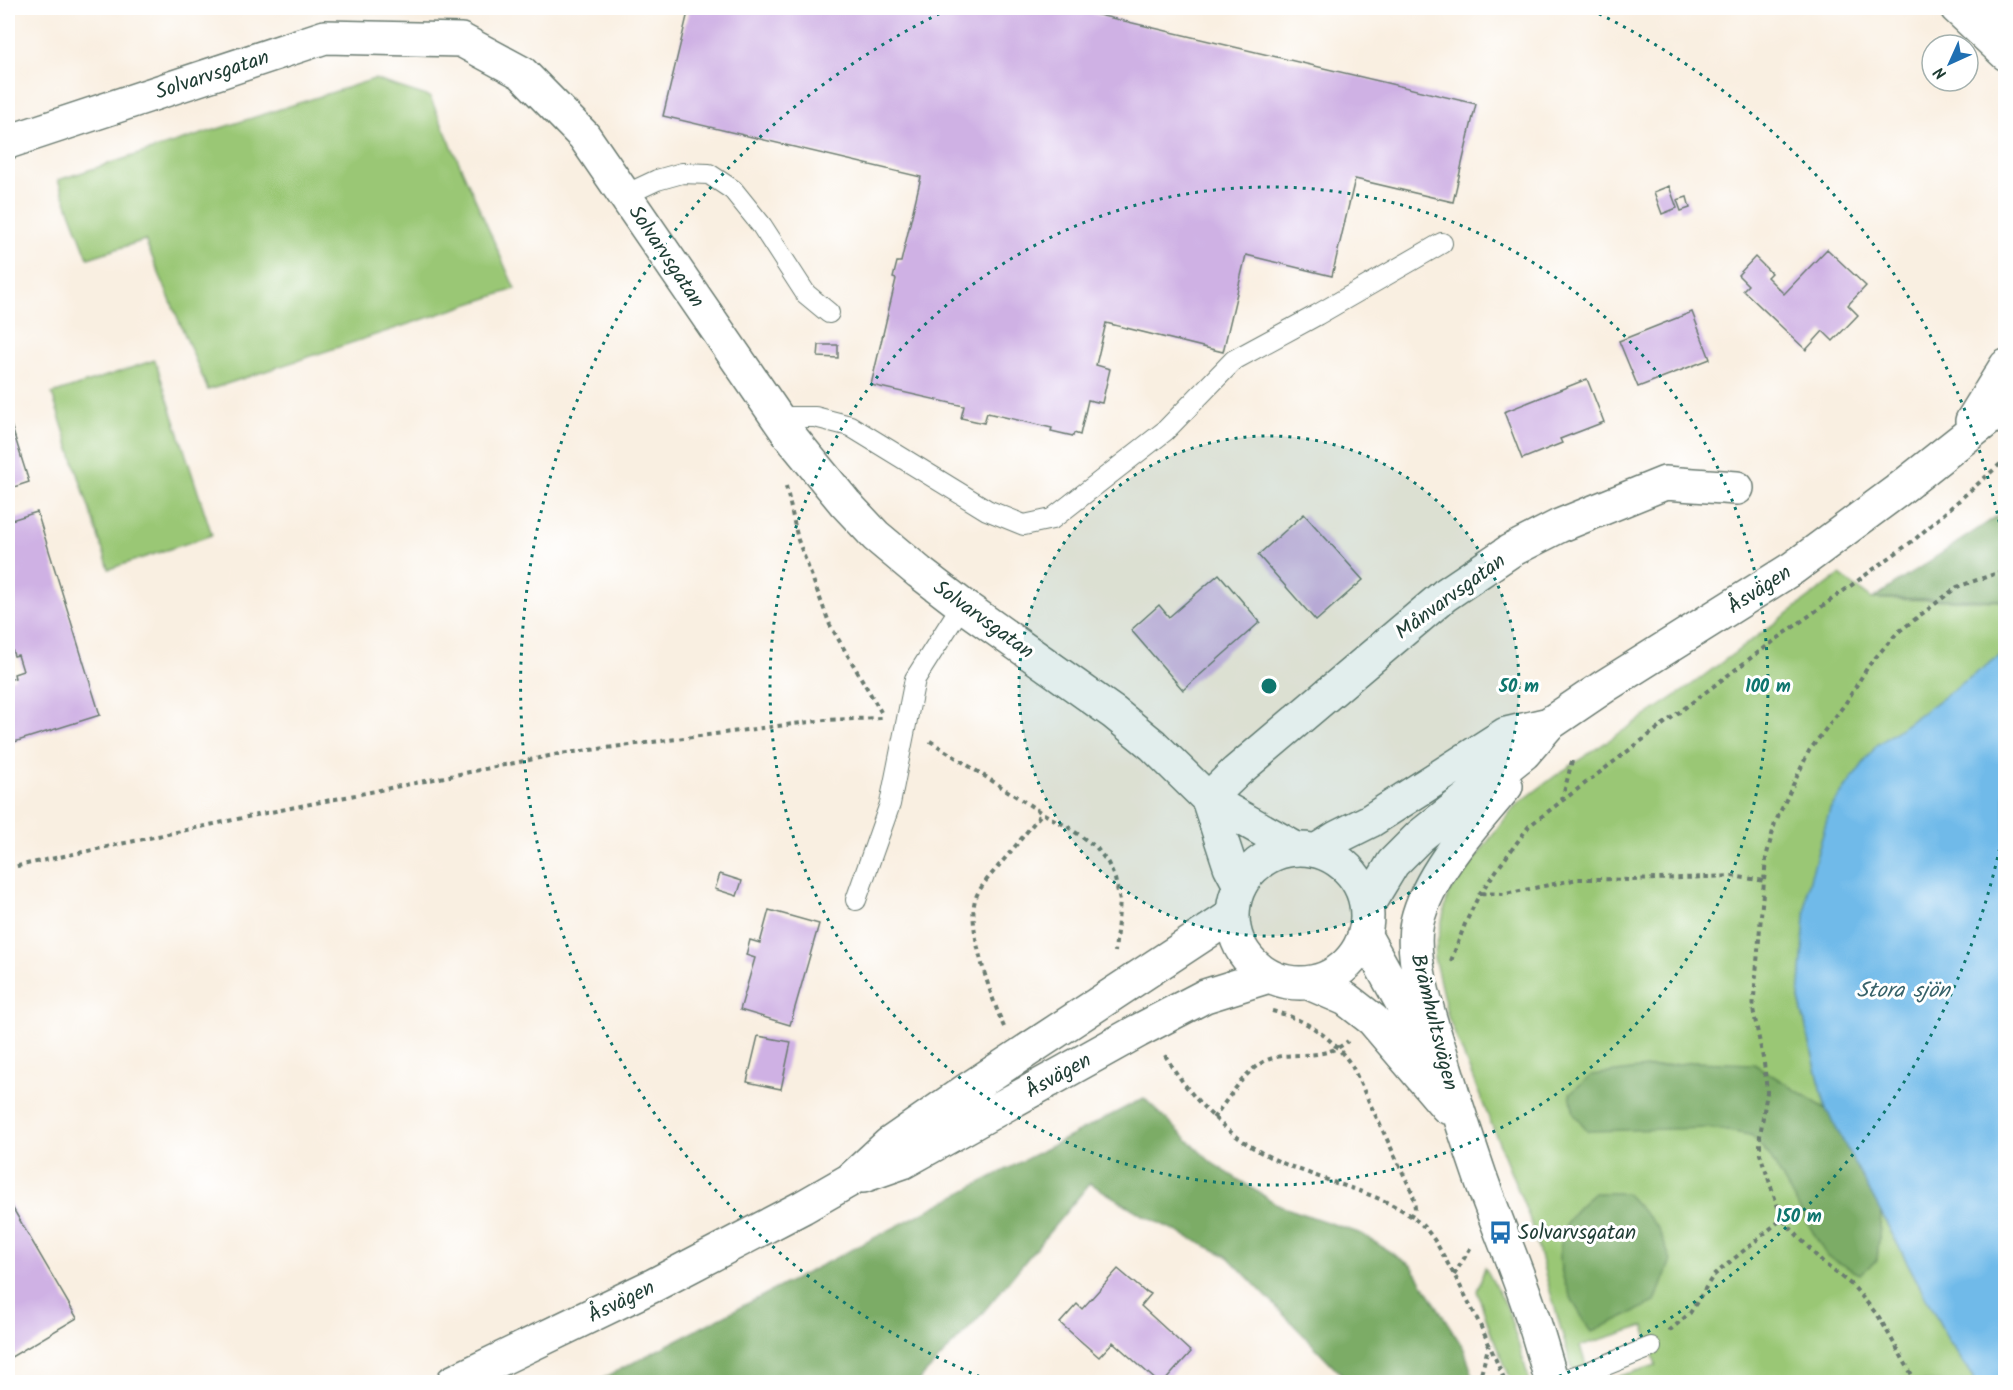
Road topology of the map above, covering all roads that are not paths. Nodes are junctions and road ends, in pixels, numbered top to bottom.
1 (1957, 8) edge
2 (1965, 8) edge
3 (2006, 18) edge
4 (2006, 54) edge
5 (8, 142) edge
6 (625, 195) junction
7 (1442, 243) dead end
8 (829, 313) dead end
9 (2006, 366) edge
10 (2006, 405) edge
11 (783, 426) junction
12 (1960, 441) junction
13 (1737, 488) dead end
14 (962, 605) junction
15 (1579, 704) junction
16 (1549, 724) junction
17 (1208, 799) junction
18 (1306, 850) junction
19 (856, 900) dead end
20 (1237, 900) junction
21 (1366, 921) junction
22 (1269, 976) junction
23 (1310, 983) junction
24 (1447, 1107) junction
25 (1480, 1176) junction
26 (850, 1180) junction
27 (1651, 1347) road end
28 (453, 1383) edge
29 (1552, 1383) edge
30 (1557, 1383) edge

1 - 4 main road
2 - 3 main road
5 - 6 main road, Solvarvsgatan
6 - 8 lane
6 - 11 main road, Solvarvsgatan
7 - 11 lane
9 - 12 main road, Åsvägen
10 - 12 main road, Åsvägen
11 - 14 main road, Solvarvsgatan
12 - 15 main road, Åsvägen
13 - 17 main road, Månvarvsgatan
14 - 17 main road, Solvarvsgatan
14 - 19 lane
15 - 16 main road, Åsvägen
15 - 25 main road, Brämhultsvägen
16 - 18 main road, Åsvägen
16 - 21 main road, Åsvägen
17 - 18 main road
17 - 20 main road
18 - 20 main road
18 - 21 main road
20 - 22 main road
20 - 26 main road, Åsvägen
21 - 23 main road
21 - 24 main road, Brämhultsvägen
22 - 23 main road
22 - 26 main road, Åsvägen
23 - 24 main road, Brämhultsvägen
24 - 25 main road, Brämhultsvägen
25 - 29 main road, Brämhultsvägen
26 - 28 main road, Åsvägen
27 - 30 lane

